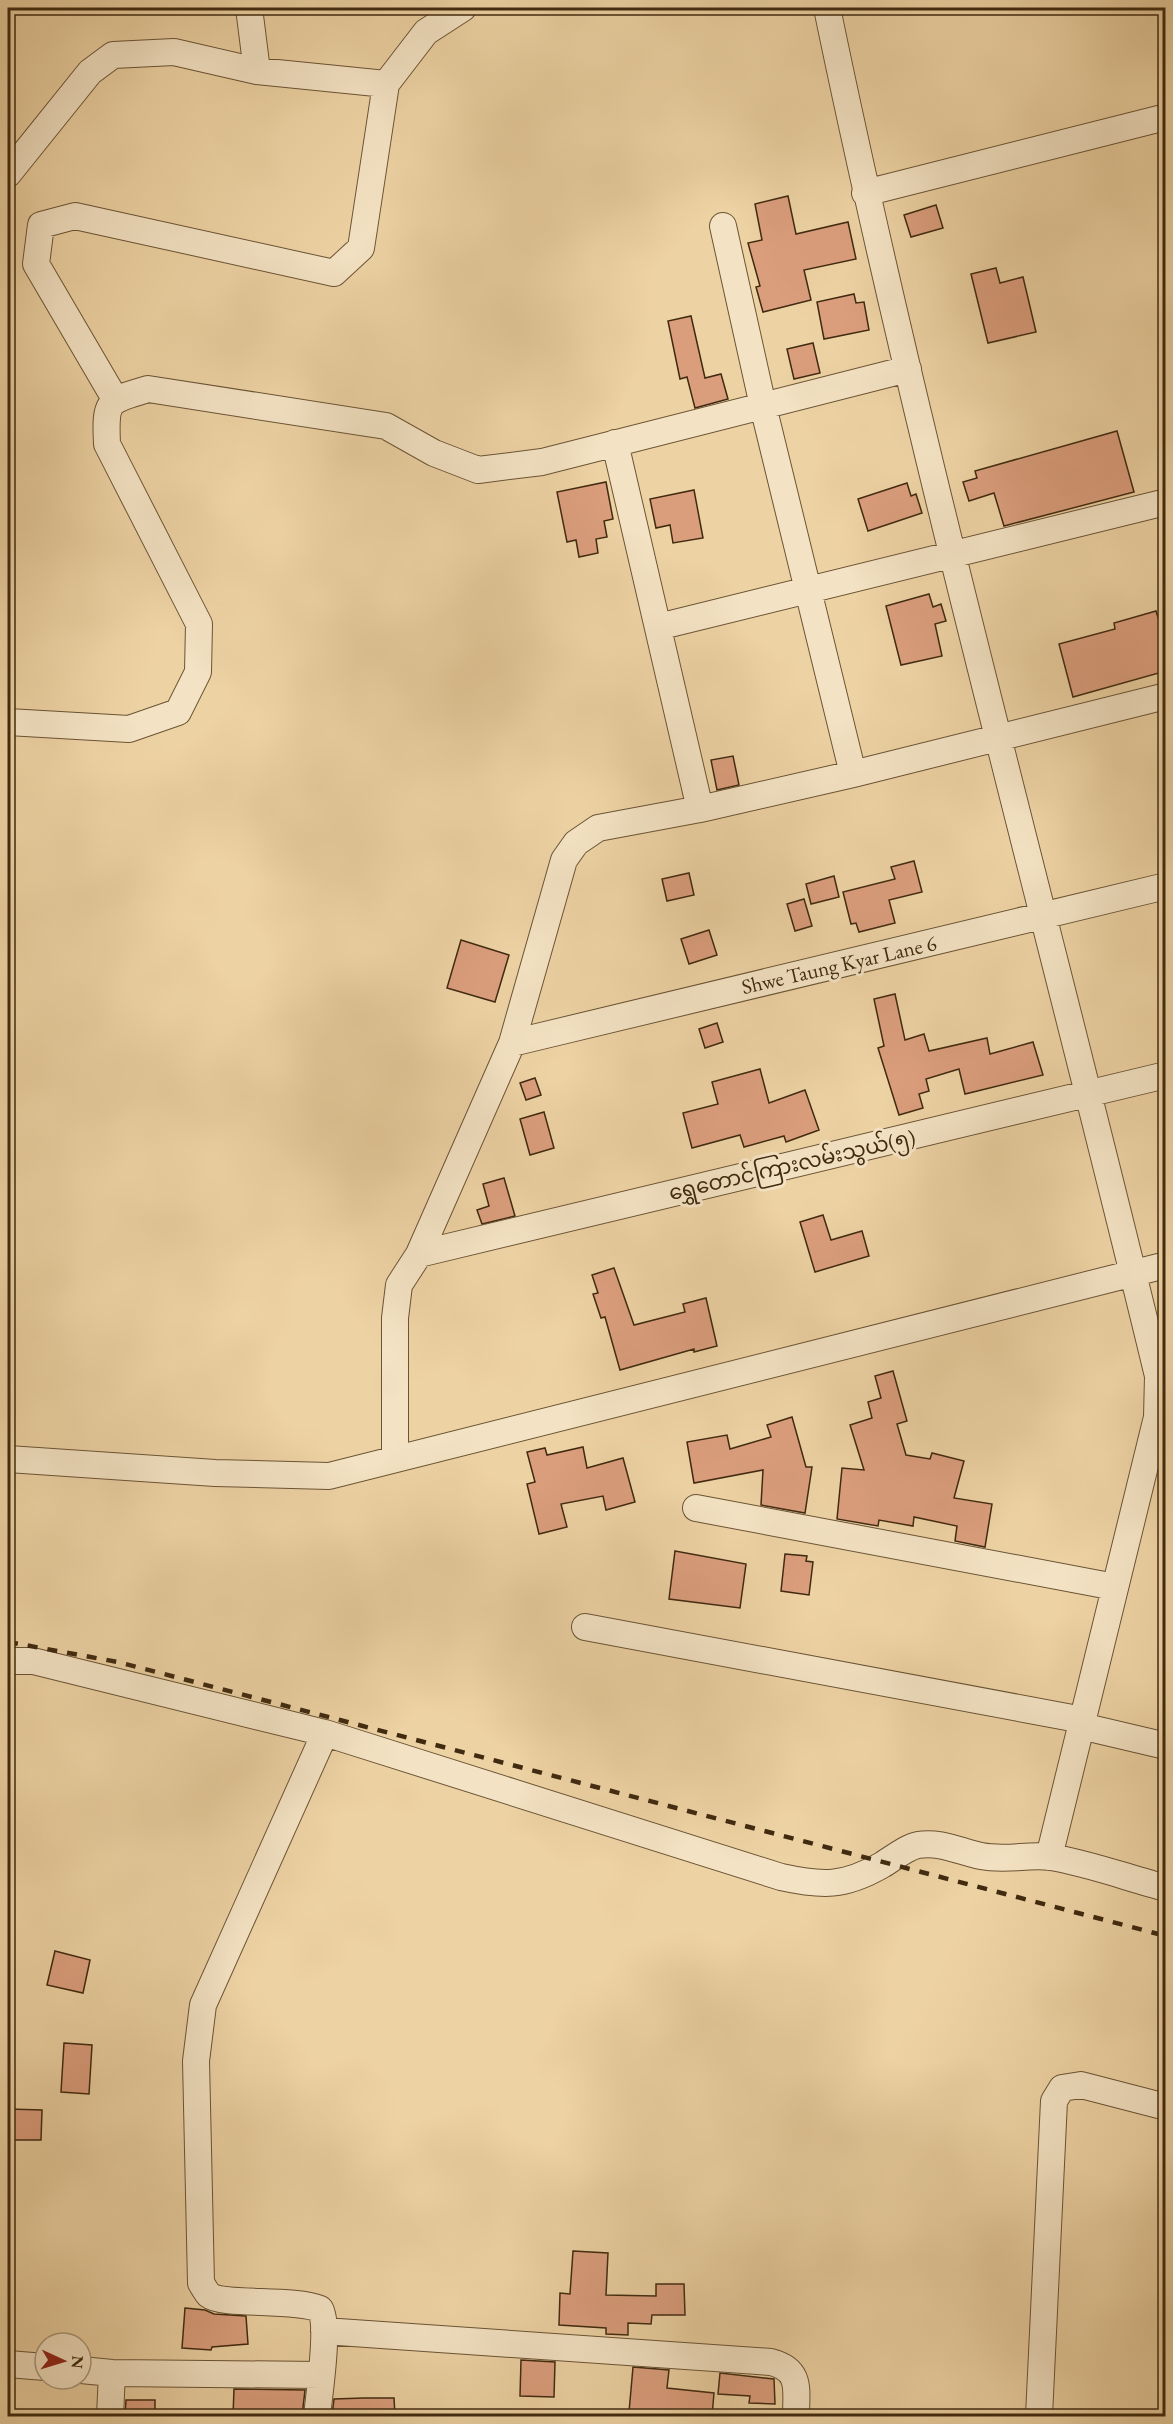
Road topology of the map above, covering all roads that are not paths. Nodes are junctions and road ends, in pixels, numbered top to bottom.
1 (249, 8) edge
2 (464, 8) edge
3 (827, 8) edge
4 (257, 71) junction
5 (386, 84) junction
6 (1166, 117) edge
7 (8, 174) edge
8 (865, 193) junction
9 (723, 226) dead end
10 (908, 369) junction
11 (115, 399) junction
12 (763, 406) junction
13 (615, 443) junction
14 (1166, 502) edge
15 (954, 555) junction
16 (808, 590) junction
17 (658, 627) junction
18 (1166, 696) edge
19 (8, 722) edge
20 (998, 737) junction
21 (853, 774) junction
22 (700, 809) junction
23 (1166, 886) edge
24 (1043, 917) junction
25 (512, 1043) junction
26 (1166, 1076) edge
27 (1088, 1094) junction
28 (418, 1254) junction
29 (1166, 1265) edge
30 (1132, 1272) junction
31 (1162, 1382) edge
32 (395, 1458) junction
33 (8, 1459) edge
34 (696, 1508) dead end
35 (1115, 1587) junction
36 (585, 1627) dead end
37 (8, 1661) edge
38 (1082, 1723) junction
39 (326, 1733) junction
40 (1166, 1746) edge
41 (1049, 1857) junction
42 (1166, 1888) edge
43 (1166, 2107) edge
44 (324, 2331) junction
45 (8, 2364) edge
46 (33, 2366) edge
47 (93, 2371) edge
48 (112, 2373) junction
49 (321, 2375) junction
50 (110, 2416) edge
51 (317, 2416) edge
52 (796, 2416) edge
53 (1039, 2416) edge

1 - 4 street
2 - 5 street
3 - 8 street
4 - 5 street
4 - 7 street
5 - 11 street
6 - 8 street
8 - 10 street
9 - 12 street
10 - 12 street
10 - 15 street
11 - 13 street
11 - 19 street
12 - 13 street
12 - 16 street
13 - 17 street
14 - 15 street
15 - 16 street
15 - 20 street
16 - 17 street
16 - 21 street
17 - 22 street
18 - 20 street
20 - 21 street
20 - 24 street
21 - 22 street
22 - 25 street
23 - 24 street, Shwe Taung Kyar Lane 6
24 - 25 street, Shwe Taung Kyar Lane 6
24 - 27 street
25 - 28 street
26 - 27 street, ရွှေတောင်ကြားလမ်းသွယ်(၅)
27 - 28 street, ရွှေတောင်ကြားလမ်းသွယ်(၅)
27 - 30 street
28 - 32 street
29 - 30 street
30 - 31 street
30 - 32 street
31 - 35 street
32 - 33 street
34 - 35 street
35 - 38 street
36 - 38 street
37 - 39 street
38 - 40 street
38 - 41 street
39 - 41 street
39 - 44 street
41 - 42 street
43 - 53 street
44 - 49 street
44 - 52 street
45 - 46 street
47 - 48 street
48 - 49 street
48 - 50 street
49 - 51 street

